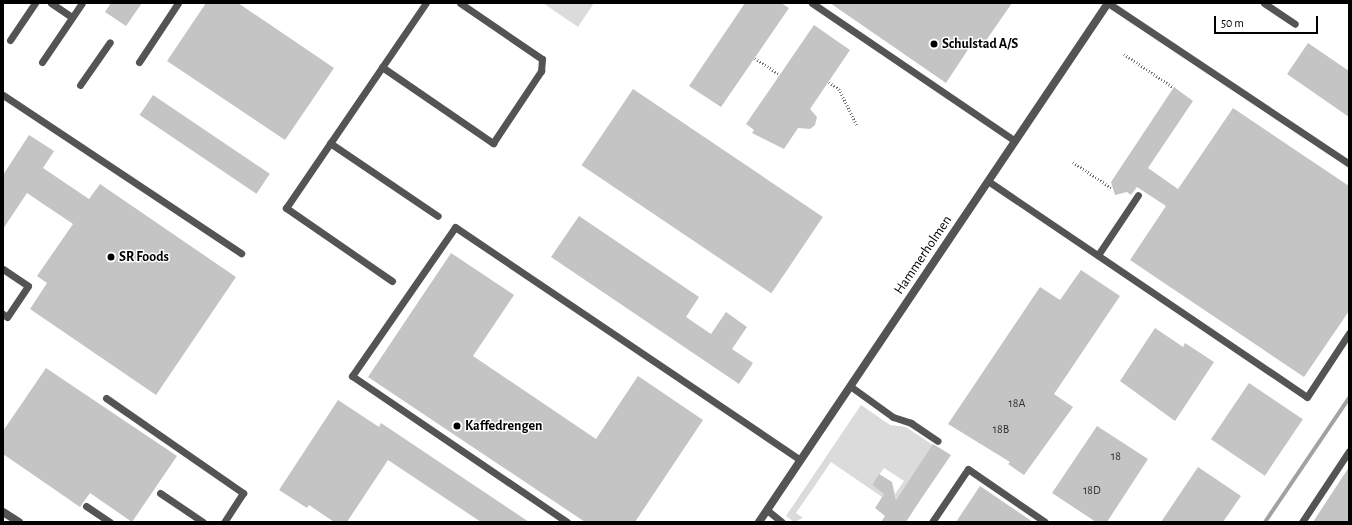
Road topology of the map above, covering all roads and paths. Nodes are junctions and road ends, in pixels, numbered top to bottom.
1 (35, 3) edge
2 (51, 3) edge
3 (82, 3) edge
4 (178, 3) edge
5 (426, 3) edge
6 (460, 3) edge
7 (812, 3) edge
8 (1108, 3) edge
9 (1264, 3) edge
10 (72, 17) junction
11 (1295, 24) dead end
12 (10, 40) dead end
13 (110, 42) dead end
14 (1124, 54) dead end
15 (755, 58) dead end
16 (42, 62) dead end
17 (139, 62) dead end
18 (382, 67) junction
19 (780, 75) dead end
20 (829, 82) dead end
21 (80, 85) dead end
22 (1173, 86) dead end
23 (3, 95) edge
24 (857, 125) dead end
25 (1015, 141) junction
26 (330, 143) junction
27 (1073, 162) dead end
28 (1349, 164) edge
29 (988, 181) junction
30 (1113, 189) dead end
31 (1138, 195) dead end
32 (438, 216) dead end
33 (241, 253) dead end
34 (1098, 255) junction
35 (3, 269) edge
36 (392, 281) dead end
37 (3, 314) edge
38 (1349, 333) edge
39 (850, 386) junction
40 (106, 398) dead end
41 (938, 441) dead end
42 (1349, 451) edge
43 (800, 460) junction
44 (160, 493) dead end
45 (86, 506) dead end
46 (767, 510) junction
47 (3, 512) edge
48 (19, 522) edge
49 (110, 522) edge
50 (202, 522) edge
51 (224, 522) edge
52 (567, 522) edge
53 (759, 522) edge
54 (782, 522) edge
55 (932, 522) edge
56 (1045, 522) edge
57 (1302, 522) edge

1 - 12 lane
2 - 10 lane
3 - 10 lane
4 - 17 lane
5 - 18 lane
6 - 18 lane
7 - 25 lane
8 - 25 street, Hammerholmen
8 - 28 lane
9 - 11 lane
10 - 16 lane
13 - 21 lane
14 - 22 path
15 - 19 path
18 - 26 lane
20 - 24 path
23 - 33 lane
25 - 29 street, Hammerholmen
26 - 32 lane
26 - 36 lane
27 - 30 path
29 - 34 lane
29 - 39 street, Hammerholmen
31 - 34 lane
34 - 38 lane
35 - 37 lane
39 - 41 lane
39 - 43 street, Hammerholmen
40 - 51 lane
42 - 57 lane
43 - 46 street, Hammerholmen
43 - 52 lane
44 - 50 lane
45 - 49 lane
46 - 53 street, Hammerholmen
46 - 54 lane
47 - 48 street
55 - 56 lane

